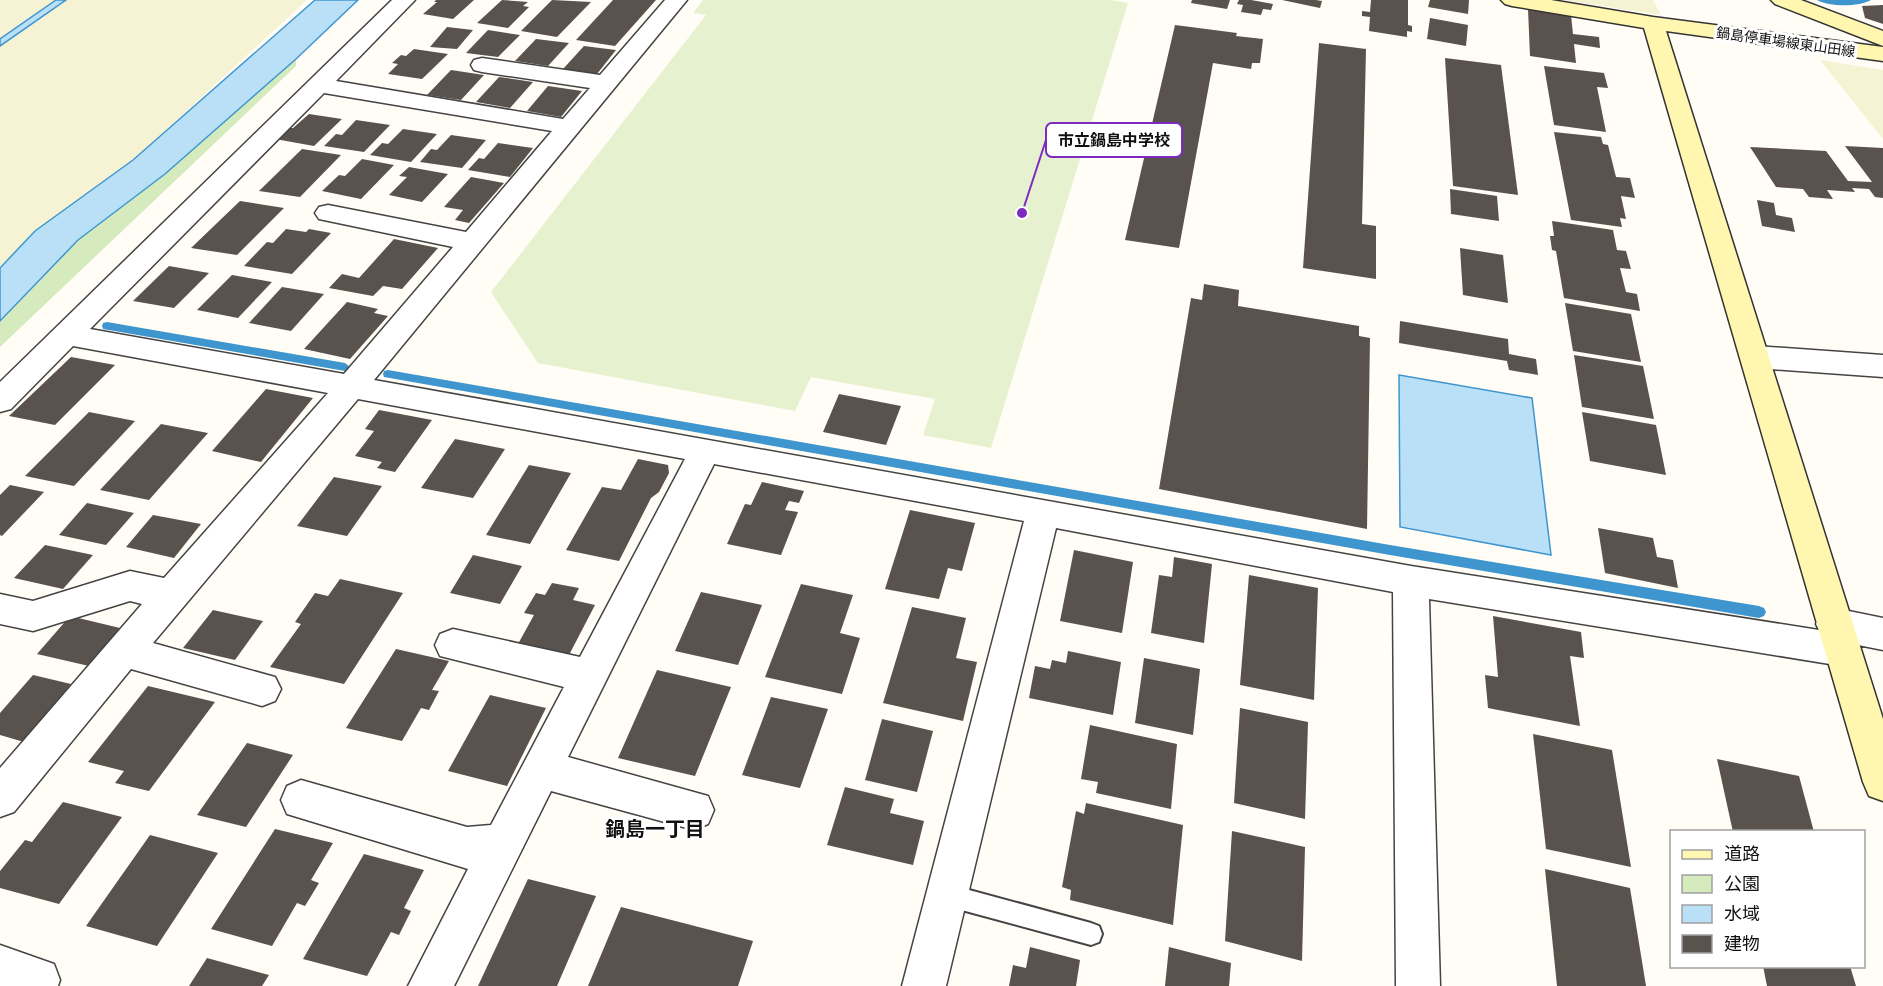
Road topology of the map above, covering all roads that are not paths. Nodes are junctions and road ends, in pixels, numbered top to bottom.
1 (383, 0) edge
2 (404, 0) edge
3 (676, 0) edge
4 (1512, 0) edge
5 (1782, 0) edge
6 (1682, 5) dead end
7 (1653, 23) junction
8 (1689, 28) junction
9 (1883, 39) edge
10 (1883, 54) edge
11 (482, 65) dead end
12 (605, 83) junction
13 (318, 85) junction
14 (569, 127) junction
15 (328, 213) dead end
16 (472, 242) junction
17 (66, 335) junction
18 (1755, 357) junction
19 (1883, 366) edge
20 (0, 371) edge
21 (351, 387) junction
22 (0, 401) edge
23 (705, 451) junction
24 (1043, 512) junction
25 (1411, 581) junction
26 (171, 595) junction
27 (0, 609) edge
28 (1883, 634) edge
29 (1838, 637) junction
30 (453, 645) dead end
31 (123, 651) junction
32 (590, 676) junction
33 (261, 689) dead end
34 (541, 769) junction
35 (1883, 782) edge
36 (0, 798) edge
37 (301, 800) dead end
38 (694, 810) dead end
39 (503, 844) junction
40 (947, 895) junction
41 (1091, 934) dead end
42 (430, 986) edge
43 (924, 986) edge
44 (1418, 986) edge

1 - 20 street
2 - 13 street
3 - 12 street
4 - 7 street, 鍋島停車場線東山田線
5 - 9 street, 鍋島停車場線東山田線
6 - 8 street
7 - 8 street, 鍋島停車場線東山田線
7 - 18 street
8 - 10 street, 鍋島停車場線東山田線
11 - 12 street
12 - 14 street
13 - 14 street
13 - 17 street
14 - 16 street
15 - 16 street
16 - 21 street
17 - 21 street
17 - 22 street
18 - 19 street
18 - 29 street
21 - 23 street
21 - 26 street
23 - 24 street
23 - 32 street
24 - 25 street
24 - 40 street
25 - 29 street
25 - 44 street
26 - 27 street
26 - 31 street
28 - 29 street
29 - 35 street
30 - 32 street
31 - 33 street
31 - 36 street
32 - 34 street
34 - 38 street
34 - 39 street
37 - 39 street
39 - 42 street
40 - 41 lane
40 - 43 street

